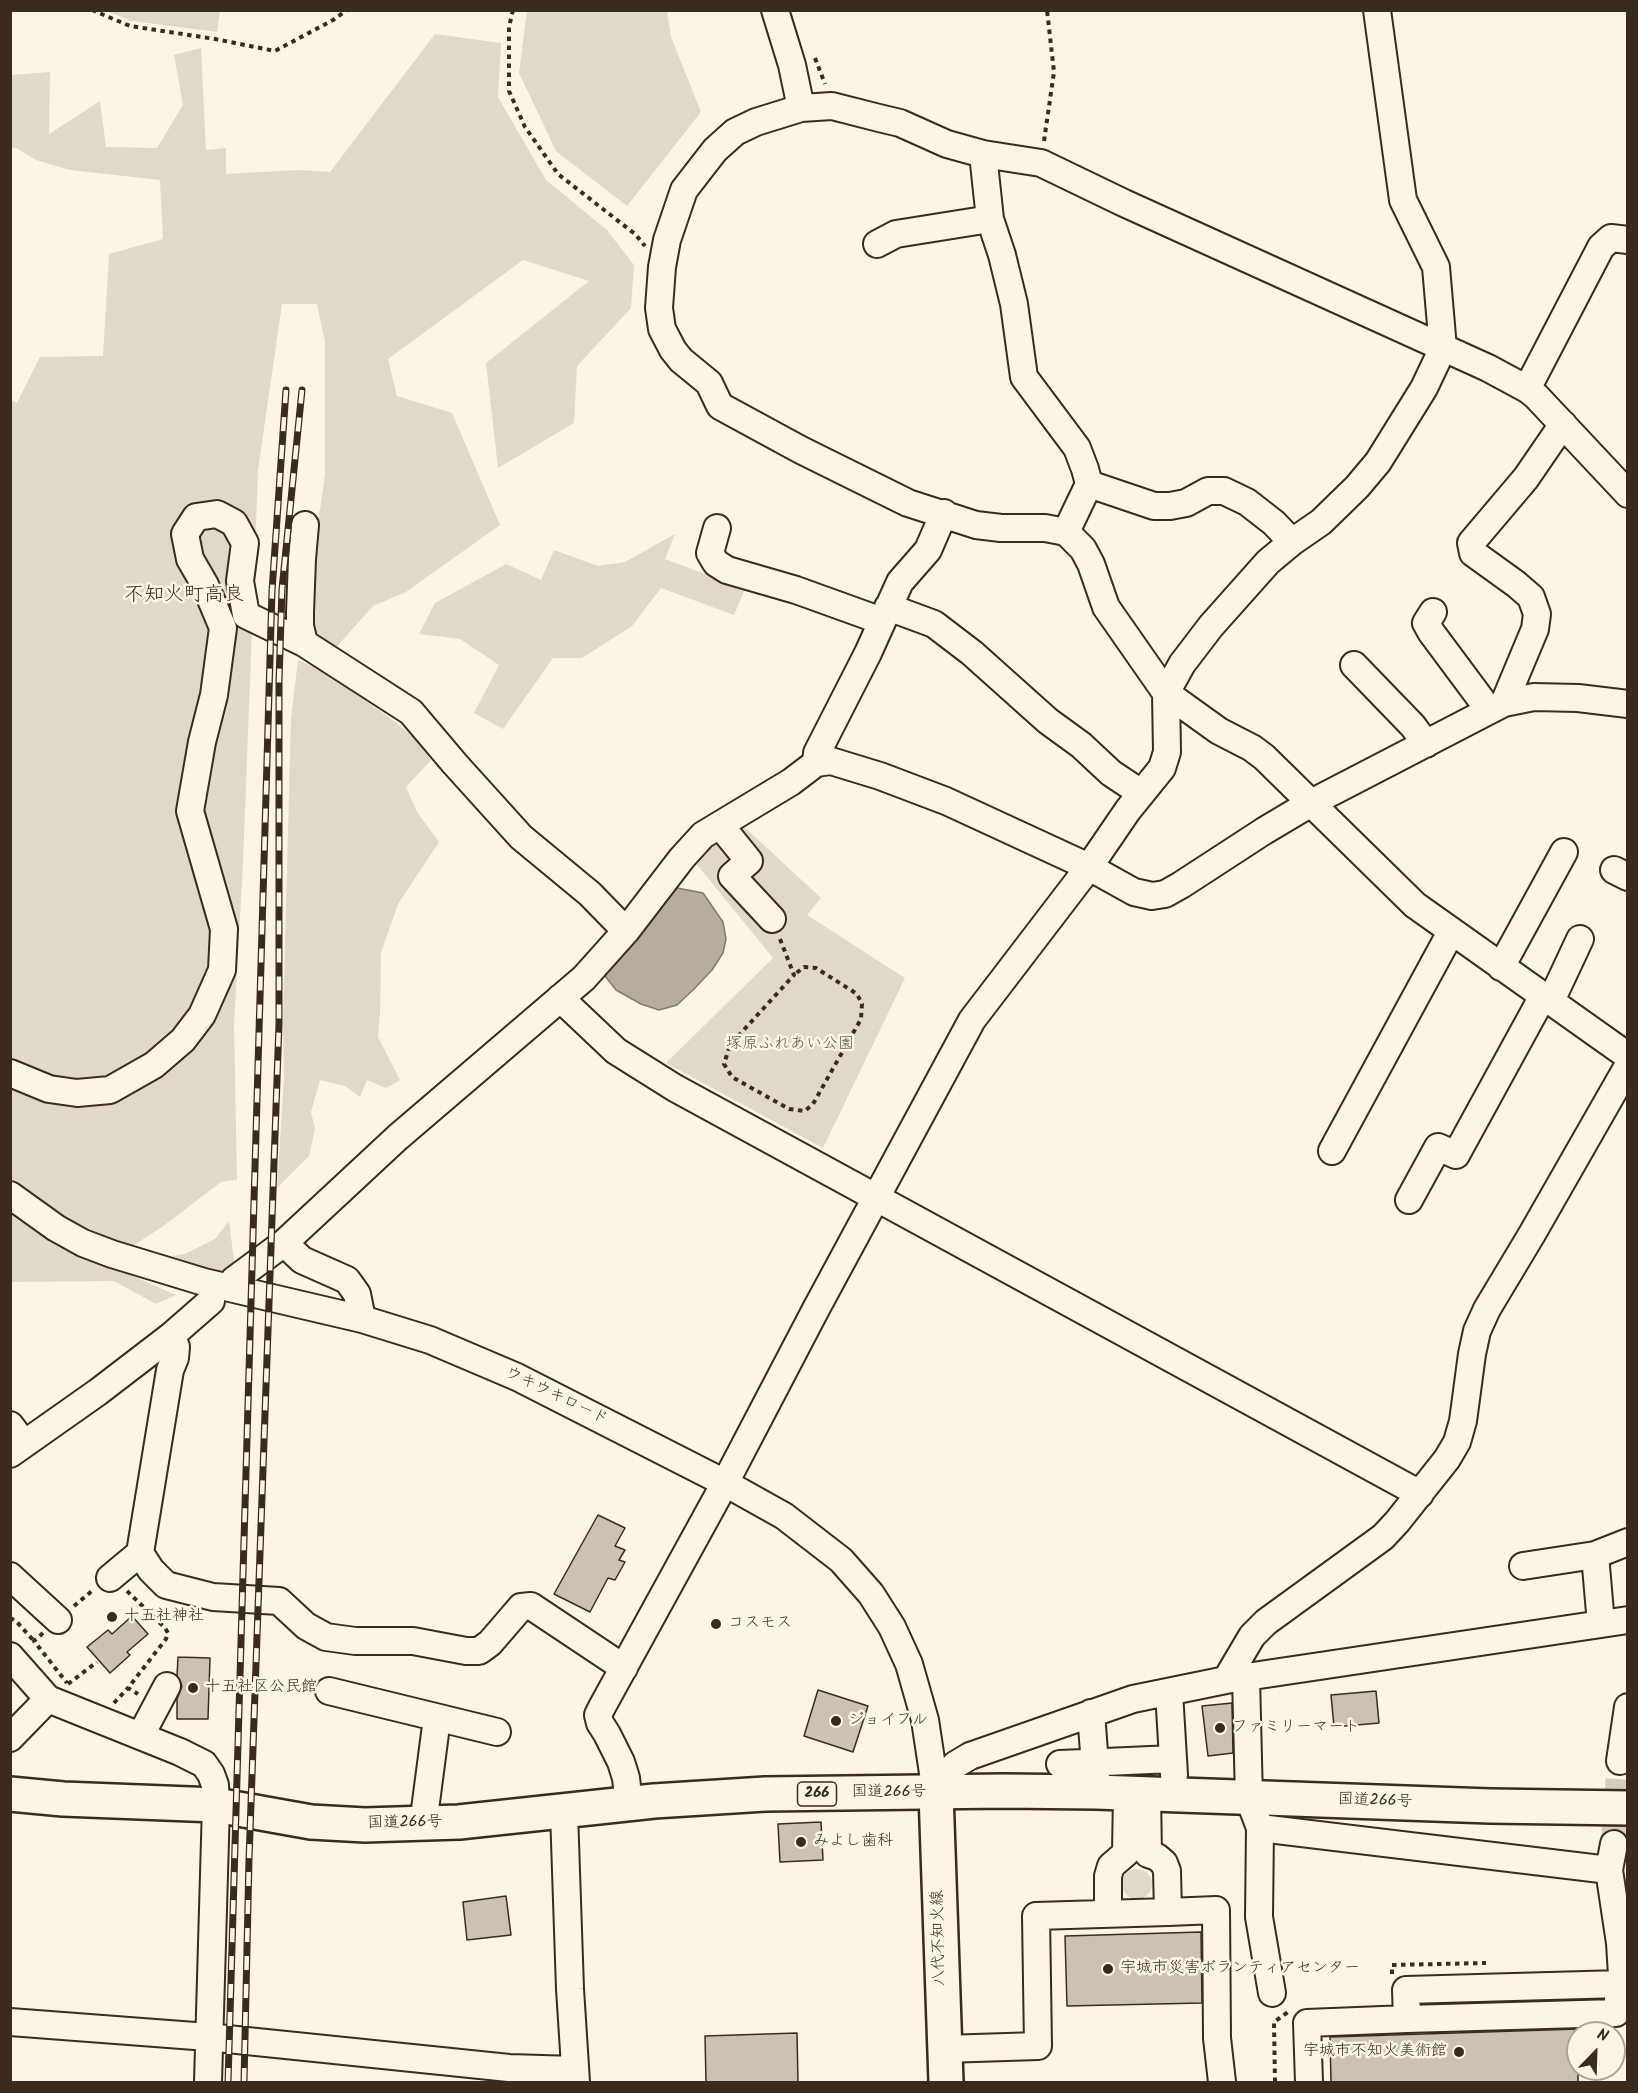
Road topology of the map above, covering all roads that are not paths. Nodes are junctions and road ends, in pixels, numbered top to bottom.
1 (775, 10) edge
2 (1377, 10) edge
3 (801, 108) junction
4 (983, 154) junction
5 (990, 219) junction
6 (1628, 240) edge
7 (877, 244) dead end
8 (1443, 348) junction
9 (1527, 389) junction
10 (1563, 424) junction
11 (1089, 484) junction
12 (1628, 494) edge
13 (944, 513) junction
14 (305, 525) dead end
15 (717, 528) dead end
16 (1066, 532) junction
17 (1292, 542) junction
18 (1433, 612) dead end
19 (885, 614) junction
20 (304, 644) junction
21 (1354, 665) dead end
22 (1166, 693) junction
23 (1628, 704) edge
24 (1497, 706) junction
25 (1426, 744) junction
26 (816, 763) junction
27 (1142, 793) junction
28 (1311, 803) junction
29 (720, 825) junction
30 (1564, 852) dead end
31 (1089, 867) junction
32 (772, 919) road end
33 (626, 931) junction
34 (1451, 932) junction
35 (1580, 939) dead end
36 (1501, 967) junction
37 (560, 998) junction
38 (1547, 998) junction
39 (1628, 1056) edge
40 (1628, 1066) edge
41 (10, 1073) edge
42 (1332, 1151) dead end
43 (10, 1196) edge
44 (876, 1198) junction
45 (1409, 1200) dead end
46 (284, 1243) junction
47 (234, 1280) dead end
48 (211, 1300) dead end
49 (362, 1319) junction
50 (171, 1336) junction
51 (15, 1441) edge
52 (725, 1483) junction
53 (1420, 1494) junction
54 (1628, 1542) edge
55 (140, 1553) junction
56 (1595, 1555) junction
57 (1523, 1566) dead end
58 (15, 1569) edge
59 (110, 1578) road end
60 (58, 1620) road end
61 (1628, 1620) edge
62 (1601, 1624) junction
63 (10, 1656) edge
64 (624, 1668) junction
65 (1236, 1679) junction
66 (329, 1691) dead end
67 (58, 1692) junction
68 (1169, 1692) junction
69 (1628, 1707) edge
70 (1091, 1713) junction
71 (437, 1718) junction
72 (497, 1732) dead end
73 (10, 1738) edge
74 (1059, 1759) dead end
75 (1173, 1759) junction
76 (1620, 1761) tunnel mouth
77 (1128, 1787) junction
78 (936, 1793) junction
79 (10, 1794) edge
80 (628, 1804) junction
81 (216, 1805) junction
82 (1628, 1808) edge
83 (564, 1812) junction
84 (1254, 1813) junction
85 (423, 1825) junction
86 (1614, 1844) tunnel mouth
87 (1609, 1870) junction
88 (1167, 1912) junction
89 (1108, 1914) junction
90 (1272, 1993) dead end
91 (10, 2022) edge
92 (208, 2037) junction
93 (944, 2049) junction
94 (575, 2076) edge
95 (208, 2082) edge
96 (945, 2082) edge
97 (1222, 2082) edge
98 (1309, 2082) edge

1 - 3 street
2 - 8 street
3 - 4 street
3 - 13 street
4 - 5 street
4 - 8 street
5 - 7 street
5 - 11 street
6 - 9 street
8 - 9 street
8 - 17 street
9 - 10 street
10 - 12 street
10 - 24 street
11 - 16 street
11 - 17 street
13 - 16 street
13 - 19 street
14 - 20 street
15 - 19 street
16 - 22 street
17 - 22 street
18 - 24 street
19 - 26 street
19 - 27 street
20 - 33 street
20 - 41 street
21 - 25 street
22 - 27 street
22 - 28 street
23 - 24 street
24 - 25 street
25 - 28 street
26 - 29 street
26 - 31 street
27 - 31 street
28 - 31 street
28 - 34 street
29 - 32 street
29 - 33 street
30 - 36 street
31 - 44 street
33 - 37 street
34 - 36 street
34 - 42 street
35 - 38 street
36 - 38 street
37 - 44 street
37 - 46 street
38 - 39 street
38 - 45 street
40 - 53 street
43 - 49 street, ウキウキロード
44 - 52 street
44 - 53 street
46 - 47 street
46 - 49 street
48 - 50 street
49 - 52 street, ウキウキロード
50 - 51 street
50 - 55 street
52 - 64 street
52 - 78 street, ウキウキロード
53 - 65 street
54 - 56 street
55 - 59 street
55 - 64 street
56 - 57 street
56 - 62 street
58 - 60 street
61 - 62 street
62 - 65 street
63 - 67 street
64 - 80 street
65 - 68 street
65 - 84 street
66 - 71 street
67 - 73 street
67 - 81 street
68 - 70 street
68 - 75 street
69 - 76 street
70 - 77 street
70 - 78 street
71 - 72 street
71 - 85 street
74 - 77 street
75 - 77 street
75 - 77 street
77 - 78 main road, 国道266号 / 266
77 - 84 main road, 国道266号 / 266
77 - 88 street
77 - 89 street
78 - 80 main road, 国道266号 / 266
78 - 93 main road, 八代不知火線
79 - 81 main road, 国道266号 / 266
80 - 83 main road, 国道266号 / 266
81 - 85 main road, 国道266号 / 266
81 - 92 street
82 - 84 main road, 国道266号 / 266
83 - 85 main road, 国道266号 / 266
83 - 94 street
84 - 87 street
84 - 90 street
86 - 87 street
87 - 98 street
88 - 89 street
88 - 97 street
89 - 93 street
91 - 92 street
92 - 94 street
92 - 95 street
93 - 96 main road, 八代不知火線

